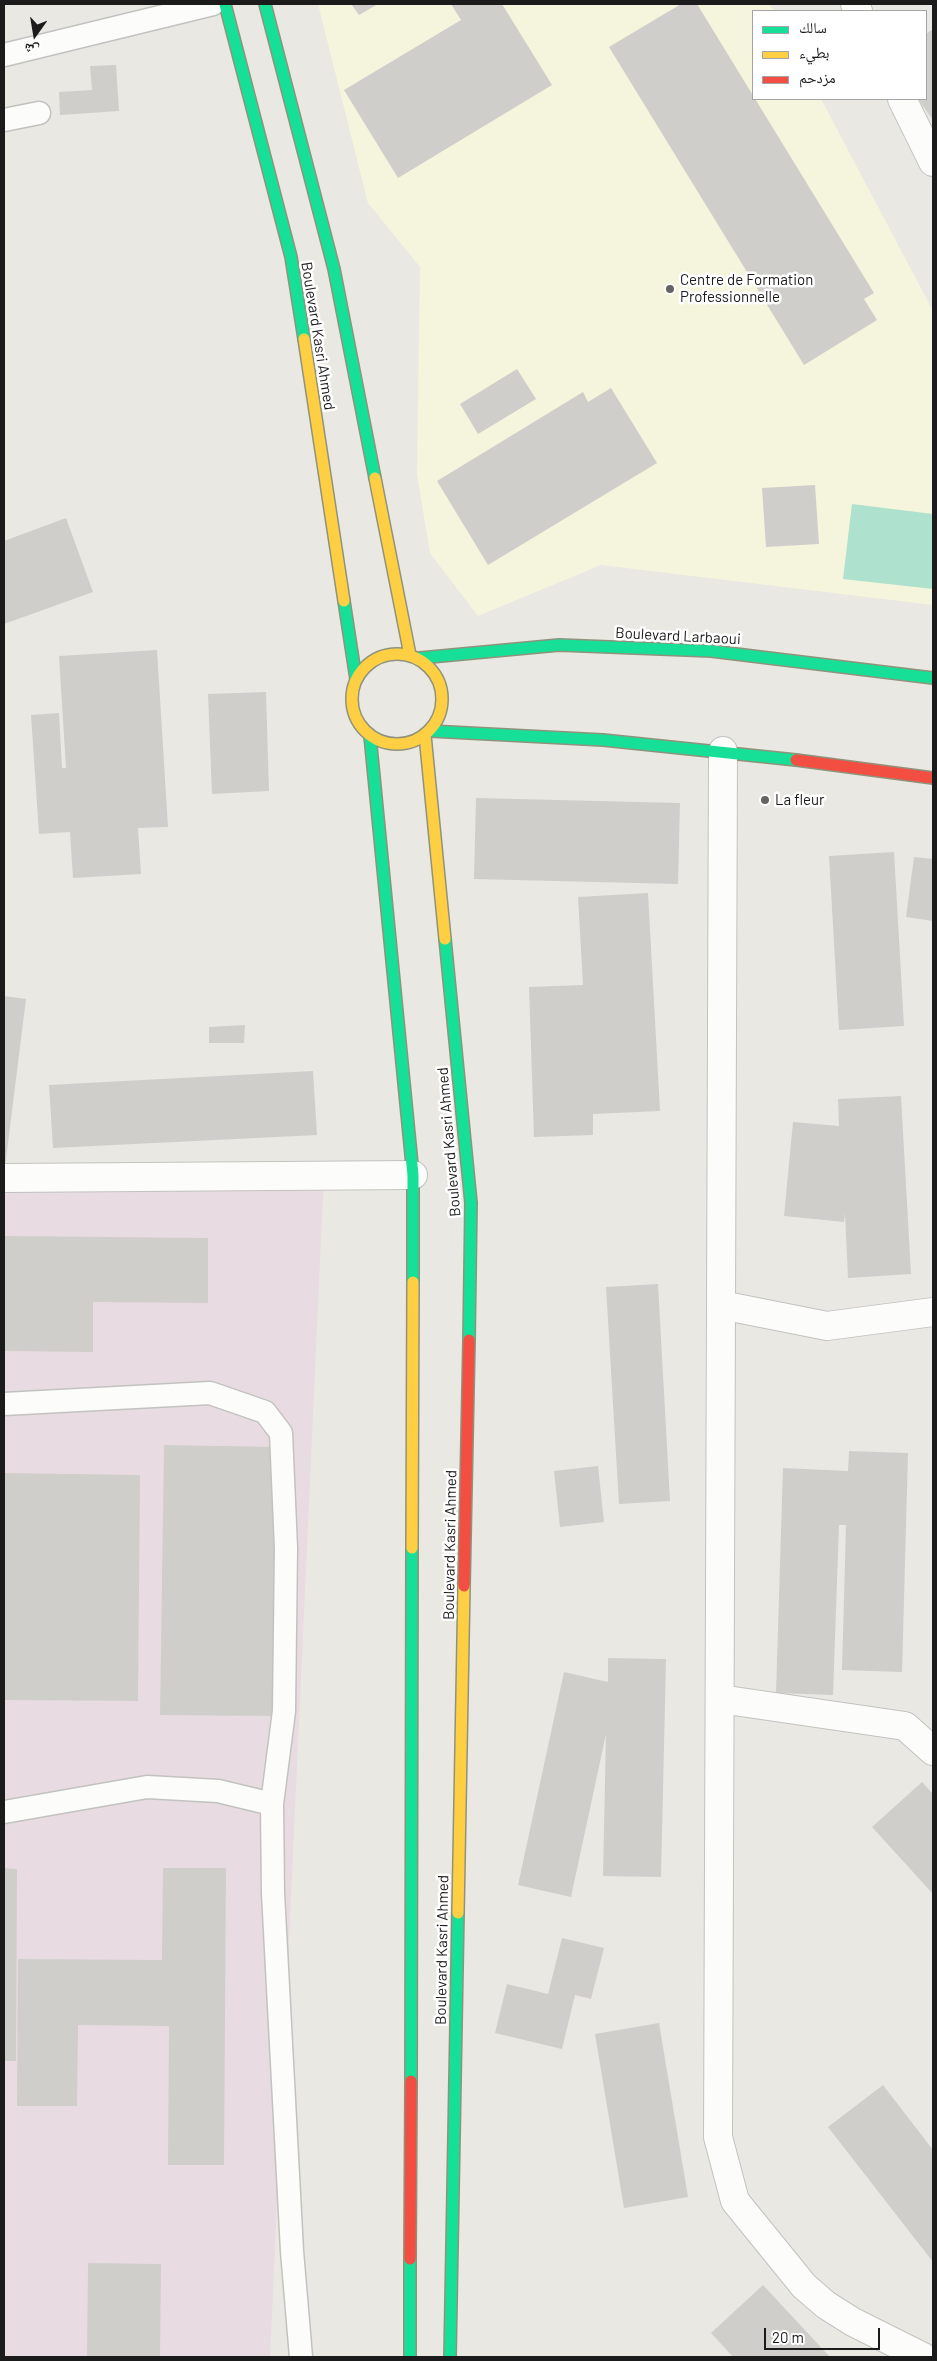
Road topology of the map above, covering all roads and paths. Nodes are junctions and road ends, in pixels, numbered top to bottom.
1 (214, 4) edge
2 (225, 4) edge
3 (265, 4) edge
4 (4, 55) edge
5 (902, 100) edge
6 (39, 113) dead end
7 (4, 120) edge
8 (933, 162) edge
9 (415, 657) junction
10 (933, 678) edge
11 (356, 679) junction
12 (428, 733) junction
13 (370, 736) junction
14 (722, 751) junction
15 (933, 778) edge
16 (413, 1174) junction
17 (4, 1178) edge
18 (721, 1305) junction
19 (933, 1312) edge
20 (4, 1404) edge
21 (720, 1699) junction
22 (933, 1751) edge
23 (272, 1804) junction
24 (4, 1812) edge
25 (301, 2357) edge
26 (410, 2357) edge
27 (450, 2357) edge
28 (923, 2357) edge

1 - 4 lane
2 - 11 main road, Boulevard Kasri Ahmed
3 - 9 main road, Boulevard Kasri Ahmed
5 - 8 street
6 - 7 lane
9 - 10 main road, Boulevard Larbaoui
9 - 11 main road
9 - 12 main road
11 - 13 main road
12 - 13 main road
12 - 14 main road
12 - 27 main road, Boulevard Kasri Ahmed
13 - 16 main road, Boulevard Kasri Ahmed
14 - 15 main road
14 - 18 street
16 - 17 street
16 - 26 main road, Boulevard Kasri Ahmed
18 - 19 street
18 - 21 street
20 - 23 lane
21 - 22 street
21 - 28 street
23 - 24 lane
23 - 25 lane

